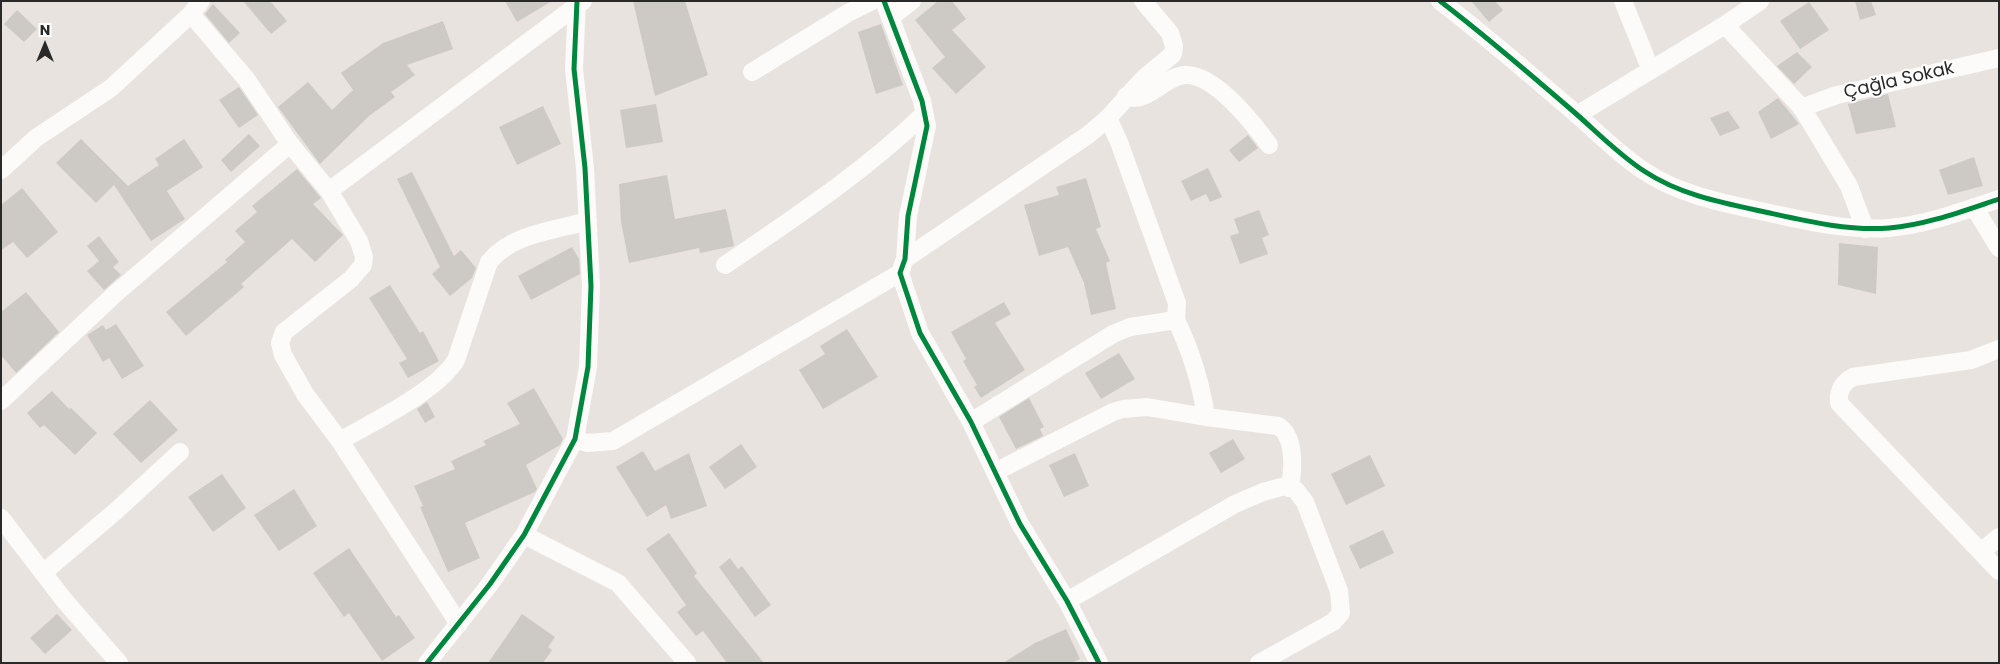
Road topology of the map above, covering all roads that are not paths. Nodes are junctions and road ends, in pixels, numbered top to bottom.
1 (872, 1) edge
2 (884, 1) edge
3 (912, 1) edge
4 (1143, 1) edge
5 (1624, 1) edge
6 (1760, 1) edge
7 (1441, 2) edge
8 (579, 3) edge
9 (196, 8) edge
10 (890, 18) junction
11 (1725, 25) junction
12 (1999, 58) edge
13 (1650, 68) junction
14 (752, 72) dead end
15 (1126, 96) junction
16 (1801, 108) junction
17 (924, 114) junction
18 (1577, 115) junction
19 (1108, 118) junction
20 (290, 144) junction
21 (1269, 145) dead end
22 (1, 170) edge
23 (329, 191) junction
24 (1999, 199) edge
25 (1974, 207) junction
26 (588, 221) junction
27 (1865, 229) junction
28 (1999, 248) edge
29 (725, 265) dead end
30 (902, 266) junction
31 (1176, 320) junction
32 (1999, 350) edge
33 (1, 400) edge
34 (1206, 417) junction
35 (971, 422) junction
36 (340, 440) junction
37 (575, 440) junction
38 (180, 452) dead end
39 (995, 472) junction
40 (1290, 488) junction
41 (1, 518) edge
42 (524, 535) junction
43 (1999, 537) edge
44 (1981, 552) junction
45 (1999, 571) edge
46 (43, 573) junction
47 (1067, 601) junction
48 (458, 624) junction
49 (119, 663) edge
50 (427, 663) edge
51 (687, 663) edge
52 (1099, 663) edge
53 (1259, 663) edge

1 - 14 street
2 - 10 street
3 - 10 street
4 - 15 street
5 - 13 street
6 - 11 street
7 - 18 street
8 - 23 street
8 - 26 street
9 - 20 street
9 - 22 street
10 - 17 street
11 - 13 street
11 - 16 street
12 - 16 street, Çağla Sokak
13 - 18 street
15 - 19 street
15 - 21 street
16 - 27 street
17 - 29 street
17 - 30 street
18 - 27 street
19 - 30 street
19 - 31 street
20 - 23 street
20 - 33 street
23 - 36 street
24 - 25 street
25 - 27 street
25 - 28 street
26 - 36 street
26 - 37 street
30 - 35 street
30 - 37 street
31 - 34 street
31 - 35 street
32 - 44 street
34 - 39 street
34 - 40 street
35 - 39 street
36 - 48 street
37 - 42 street
38 - 46 street
39 - 47 street
40 - 47 street
40 - 53 street
41 - 46 street
42 - 48 street
42 - 51 street
43 - 44 street
44 - 45 street
46 - 49 street
47 - 52 street
48 - 50 street

